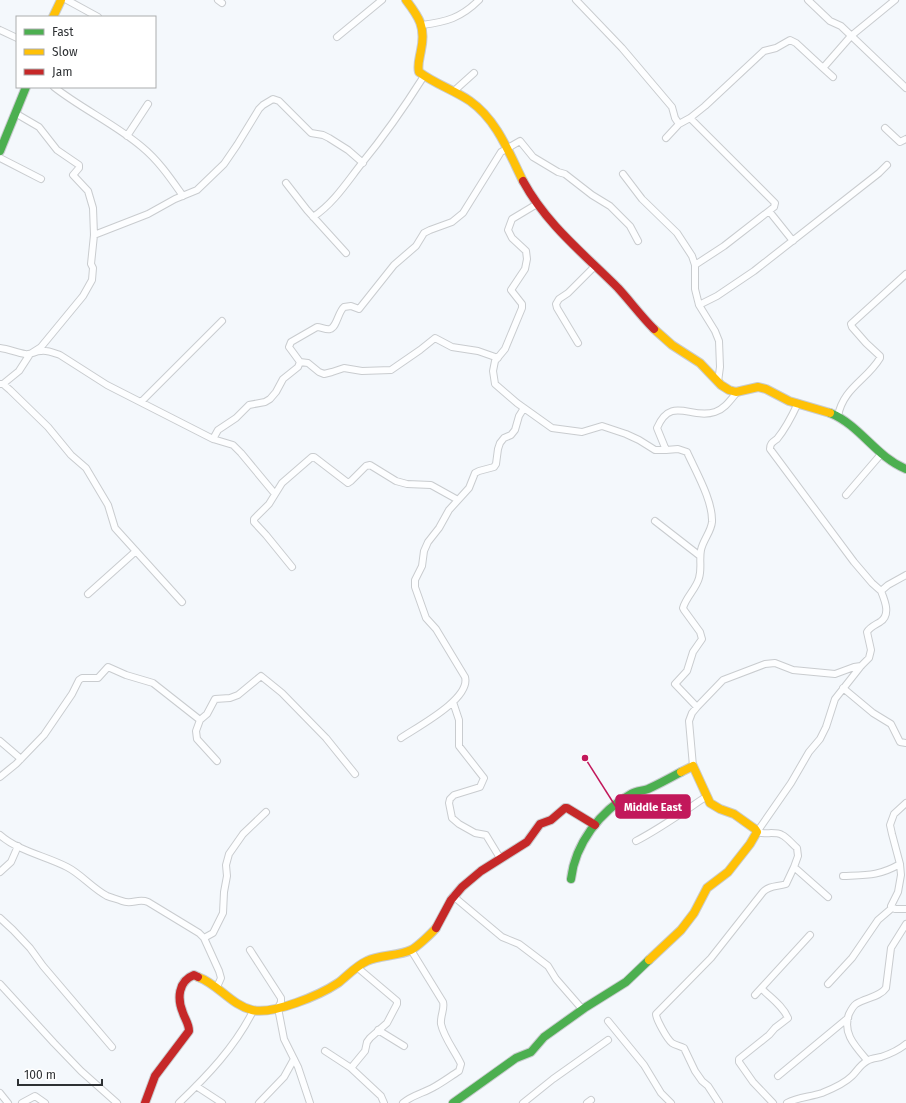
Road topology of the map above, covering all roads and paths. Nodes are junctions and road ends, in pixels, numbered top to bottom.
1 (61, 0) edge
2 (67, 0) edge
3 (382, 0) edge
4 (406, 0) edge
5 (479, 0) edge
6 (576, 0) edge
7 (808, 0) edge
8 (895, 0) edge
9 (53, 16) edge
10 (96, 16) edge
11 (422, 25) junction
12 (0, 30) edge
13 (851, 36) junction
14 (337, 37) dead end
15 (16, 38) edge
16 (823, 68) junction
17 (474, 73) dead end
18 (424, 76) junction
19 (833, 77) dead end
20 (26, 88) edge
21 (55, 88) edge
22 (906, 88) edge
23 (454, 91) junction
24 (148, 104) dead end
25 (15, 113) junction
26 (690, 118) junction
27 (679, 124) junction
28 (884, 128) dead end
29 (127, 136) junction
30 (666, 138) dead end
31 (906, 139) edge
32 (507, 148) junction
33 (0, 151) edge
34 (0, 158) edge
35 (363, 163) junction
36 (887, 165) dead end
37 (622, 174) dead end
38 (41, 179) dead end
39 (286, 183) dead end
40 (183, 196) junction
41 (537, 204) junction
42 (769, 211) junction
43 (313, 216) junction
44 (94, 235) junction
45 (638, 241) dead end
46 (793, 241) junction
47 (346, 253) dead end
48 (695, 265) junction
49 (596, 266) junction
50 (906, 274) edge
51 (699, 305) junction
52 (222, 321) dead end
53 (578, 343) dead end
54 (0, 348) edge
55 (30, 354) junction
56 (498, 358) junction
57 (300, 362) junction
58 (718, 382) junction
59 (2, 384) edge
60 (738, 391) junction
61 (141, 402) junction
62 (798, 403) junction
63 (524, 408) junction
64 (838, 416) junction
65 (213, 439) junction
66 (666, 450) junction
67 (882, 453) junction
68 (906, 469) edge
69 (275, 494) junction
70 (846, 495) dead end
71 (458, 500) junction
72 (655, 521) dead end
73 (136, 551) junction
74 (700, 556) junction
75 (292, 567) dead end
76 (906, 574) edge
77 (881, 591) junction
78 (88, 594) dead end
79 (182, 602) dead end
80 (861, 666) junction
81 (843, 688) junction
82 (453, 702) junction
83 (697, 707) junction
84 (200, 720) junction
85 (401, 738) dead end
86 (0, 741) edge
87 (906, 743) edge
88 (21, 759) junction
89 (217, 761) dead end
90 (693, 766) junction
91 (355, 774) dead end
92 (0, 777) edge
93 (707, 796) junction
94 (906, 803) edge
95 (266, 812) dead end
96 (595, 825) junction
97 (757, 832) junction
98 (0, 835) edge
99 (636, 841) dead end
100 (18, 846) junction
101 (500, 858) junction
102 (900, 864) junction
103 (794, 867) junction
104 (0, 872) edge
105 (843, 876) dead end
106 (571, 879) dead end
107 (453, 896) junction
108 (828, 897) dead end
109 (892, 908) junction
110 (906, 909) edge
111 (0, 918) edge
112 (906, 924) edge
113 (810, 935) dead end
114 (204, 938) junction
115 (250, 950) dead end
116 (411, 950) junction
117 (358, 968) junction
118 (0, 984) edge
119 (828, 984) dead end
120 (217, 988) junction
121 (762, 989) junction
122 (755, 995) dead end
123 (278, 1008) junction
124 (583, 1010) junction
125 (253, 1011) junction
126 (848, 1018) junction
127 (608, 1021) dead end
128 (378, 1030) junction
129 (608, 1040) dead end
130 (906, 1044) edge
131 (404, 1046) dead end
132 (112, 1047) dead end
133 (325, 1051) dead end
134 (294, 1060) junction
135 (867, 1060) junction
136 (351, 1068) junction
137 (778, 1076) dead end
138 (196, 1086) junction
139 (0, 1093) edge
140 (8, 1103) edge
141 (22, 1103) edge
142 (45, 1103) edge
143 (117, 1103) edge
144 (145, 1103) edge
145 (179, 1103) edge
146 (222, 1103) edge
147 (260, 1103) edge
148 (310, 1103) edge
149 (384, 1103) edge
150 (403, 1103) edge
151 (453, 1103) edge
152 (523, 1103) edge
153 (671, 1103) edge
154 (719, 1103) edge
155 (773, 1103) edge
156 (787, 1103) edge

1 - 9 street
2 - 10 street
3 - 14 street
4 - 11 street
5 - 11 street
6 - 27 street
7 - 13 street
8 - 13 street
11 - 18 street
12 - 15 street
13 - 16 street
13 - 22 street
16 - 19 street
16 - 26 street
17 - 23 street
18 - 23 street
18 - 35 street
20 - 25 street
21 - 29 street
23 - 32 street
24 - 29 street
25 - 33 street
25 - 44 street
26 - 27 street
26 - 42 street
27 - 30 street
28 - 31 street
29 - 40 street
32 - 41 street
32 - 45 street
32 - 57 street
34 - 38 street
35 - 40 street
35 - 43 street
36 - 46 street
37 - 48 street
39 - 43 street
40 - 44 street
41 - 49 street
41 - 56 street
42 - 46 street
42 - 48 street
43 - 47 street
44 - 55 street
46 - 51 street
48 - 51 street
49 - 53 street
49 - 58 street
50 - 64 street
51 - 58 street
52 - 61 street
54 - 55 street
55 - 59 street
55 - 61 street
56 - 57 street
56 - 63 street
57 - 65 street
58 - 60 street
59 - 73 street
60 - 62 street
60 - 66 street
61 - 65 street
62 - 64 street
62 - 77 street
63 - 66 street
63 - 71 street
64 - 67 street
65 - 69 street
66 - 74 street
67 - 68 street
67 - 70 street
69 - 71 street
69 - 75 street
71 - 82 street
72 - 74 street
73 - 78 street
73 - 79 street
74 - 83 street
76 - 77 street
77 - 80 street
80 - 81 street
80 - 83 street
81 - 87 street
81 - 97 street
82 - 85 street
82 - 101 street
83 - 90 street
84 - 88 street
84 - 89 street
84 - 91 street
86 - 88 street
88 - 92 street
90 - 93 street
90 - 96 street
93 - 97 street
93 - 99 street
94 - 102 street
95 - 114 street
96 - 101 street
96 - 106 street
97 - 103 street
97 - 124 street
98 - 100 street
100 - 104 street
100 - 114 street
101 - 107 street
102 - 105 street
102 - 109 street
103 - 108 street
103 - 154 street
107 - 116 street
107 - 124 street
109 - 110 street
109 - 119 street
111 - 132 street
112 - 126 street
113 - 121 street
114 - 120 street
115 - 123 street
116 - 117 street
116 - 150 street
117 - 123 street
117 - 128 street
118 - 143 street
120 - 125 street
120 - 144 street
121 - 122 street
121 - 155 street
123 - 125 street
123 - 134 street
124 - 151 street
125 - 138 street
126 - 135 street
126 - 137 street
127 - 153 street
128 - 131 street
128 - 136 street
129 - 152 street
130 - 135 street
133 - 136 street
134 - 147 street
134 - 148 street
135 - 156 street
136 - 149 street
138 - 145 street
138 - 146 street
139 - 140 street
141 - 142 street

